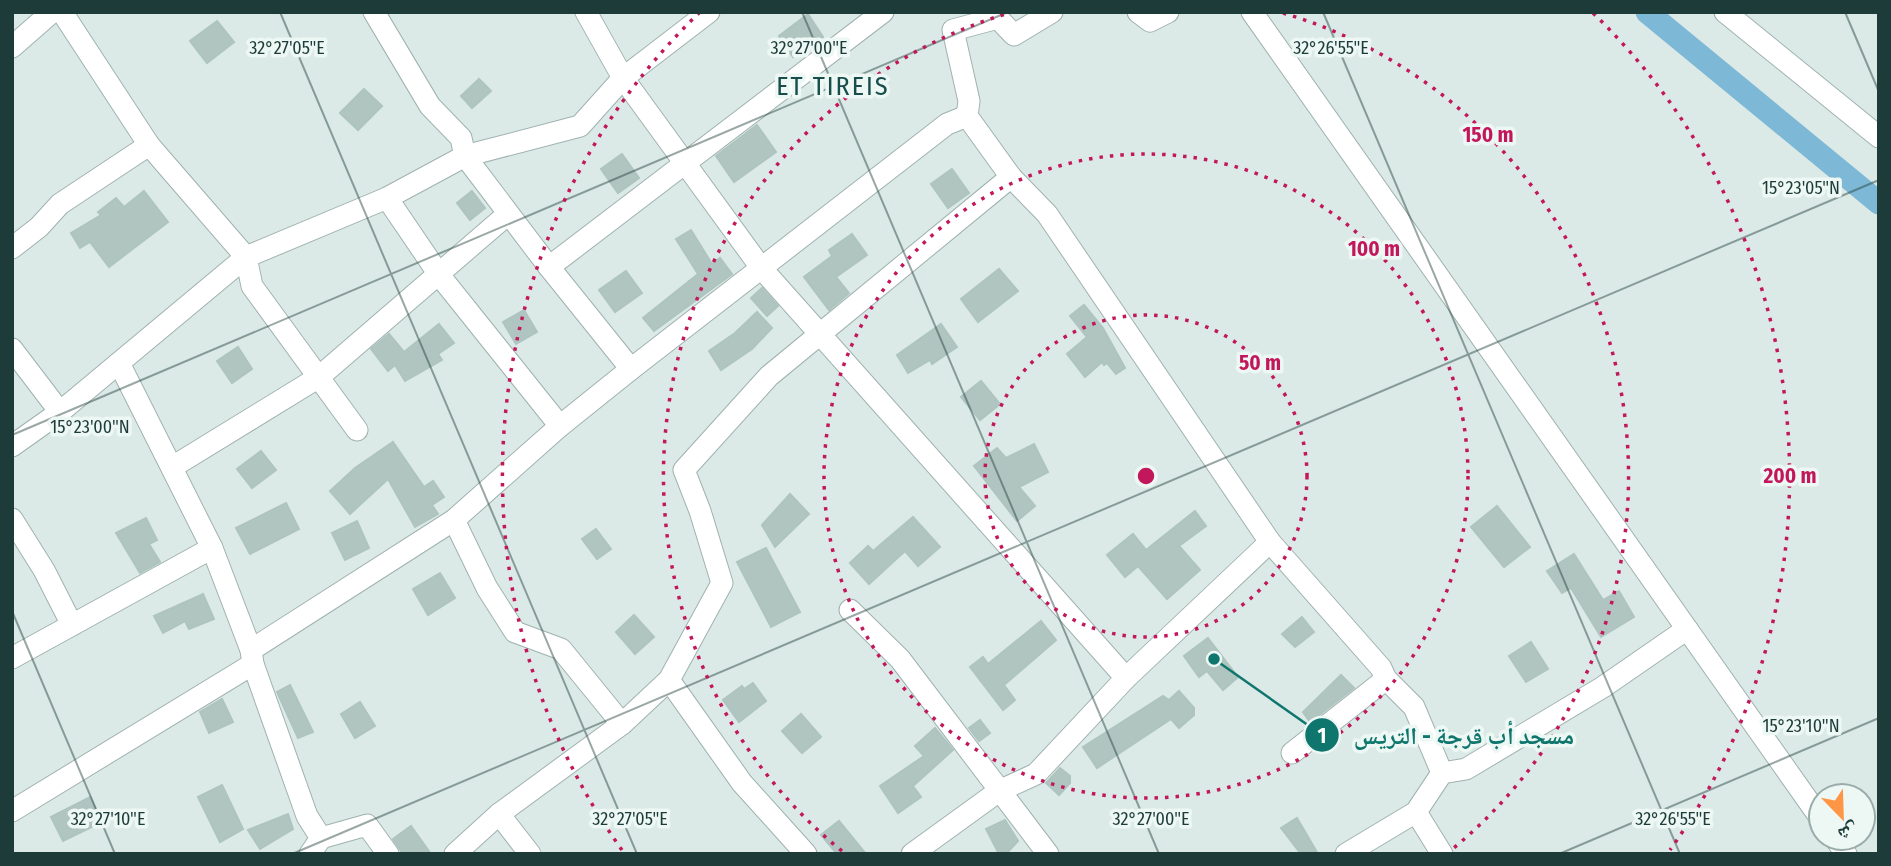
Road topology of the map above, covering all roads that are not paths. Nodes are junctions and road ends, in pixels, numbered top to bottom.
1 (52, 12) edge
2 (62, 12) edge
3 (374, 12) edge
4 (586, 12) edge
5 (709, 12) edge
6 (883, 12) edge
7 (1052, 12) edge
8 (1138, 12) edge
9 (1168, 12) edge
10 (1252, 12) edge
11 (1725, 12) edge
12 (995, 15) edge
13 (12, 47) edge
14 (623, 78) junction
15 (967, 116) junction
16 (1879, 137) edge
17 (149, 145) junction
18 (465, 156) junction
19 (685, 166) junction
20 (1011, 177) junction
21 (387, 198) junction
22 (508, 214) junction
23 (12, 248) edge
24 (246, 257) junction
25 (549, 267) junction
26 (762, 269) junction
27 (440, 276) junction
28 (821, 335) junction
29 (12, 349) edge
30 (119, 363) junction
31 (631, 369) junction
32 (319, 377) junction
33 (60, 412) junction
34 (560, 426) junction
35 (358, 429) dead end
36 (12, 446) edge
37 (174, 466) junction
38 (12, 519) edge
39 (454, 520) junction
40 (1270, 542) junction
41 (212, 548) junction
42 (850, 610) dead end
43 (72, 625) junction
44 (1687, 629) junction
45 (252, 657) junction
46 (12, 659) edge
47 (1126, 678) junction
48 (1386, 679) junction
49 (669, 680) junction
50 (622, 724) junction
51 (1292, 752) dead end
52 (1442, 773) junction
53 (999, 792) junction
54 (1807, 799) edge
55 (12, 811) edge
56 (1416, 812) junction
57 (499, 814) junction
58 (315, 846) edge
59 (388, 854) edge
60 (455, 854) edge
61 (530, 854) edge
62 (806, 854) edge
63 (912, 854) edge
64 (1048, 854) edge
65 (1346, 854) edge
66 (1442, 854) edge

1 - 13 street
2 - 17 street
3 - 18 street
4 - 14 street
5 - 14 street
6 - 19 street
7 - 12 street
8 - 9 street
10 - 44 street
11 - 16 street
12 - 15 street
14 - 18 street
14 - 19 street
15 - 20 street
15 - 26 street
17 - 23 street
17 - 24 street
18 - 21 street
18 - 22 street
19 - 25 street
19 - 26 street
20 - 28 street
20 - 40 street
21 - 24 street
21 - 27 street
22 - 25 street
22 - 27 street
24 - 30 street
24 - 32 street
25 - 31 street
26 - 28 street
26 - 31 street
27 - 32 street
27 - 34 street
28 - 47 street
28 - 49 street
29 - 33 street
30 - 33 street
30 - 37 street
31 - 34 street
32 - 35 street
32 - 37 street
33 - 36 street
34 - 39 street
37 - 41 street
38 - 43 street
39 - 45 street
39 - 50 street
40 - 47 street
40 - 48 street
41 - 43 street
41 - 45 street
42 - 53 street
43 - 46 street
44 - 52 street
44 - 54 street
45 - 55 street
45 - 58 street
47 - 53 street
48 - 51 street
48 - 52 street
49 - 50 street
49 - 62 street
50 - 57 street
52 - 56 street
53 - 63 street
53 - 64 street
56 - 65 street
56 - 66 street
57 - 60 street
57 - 61 street
58 - 59 street

